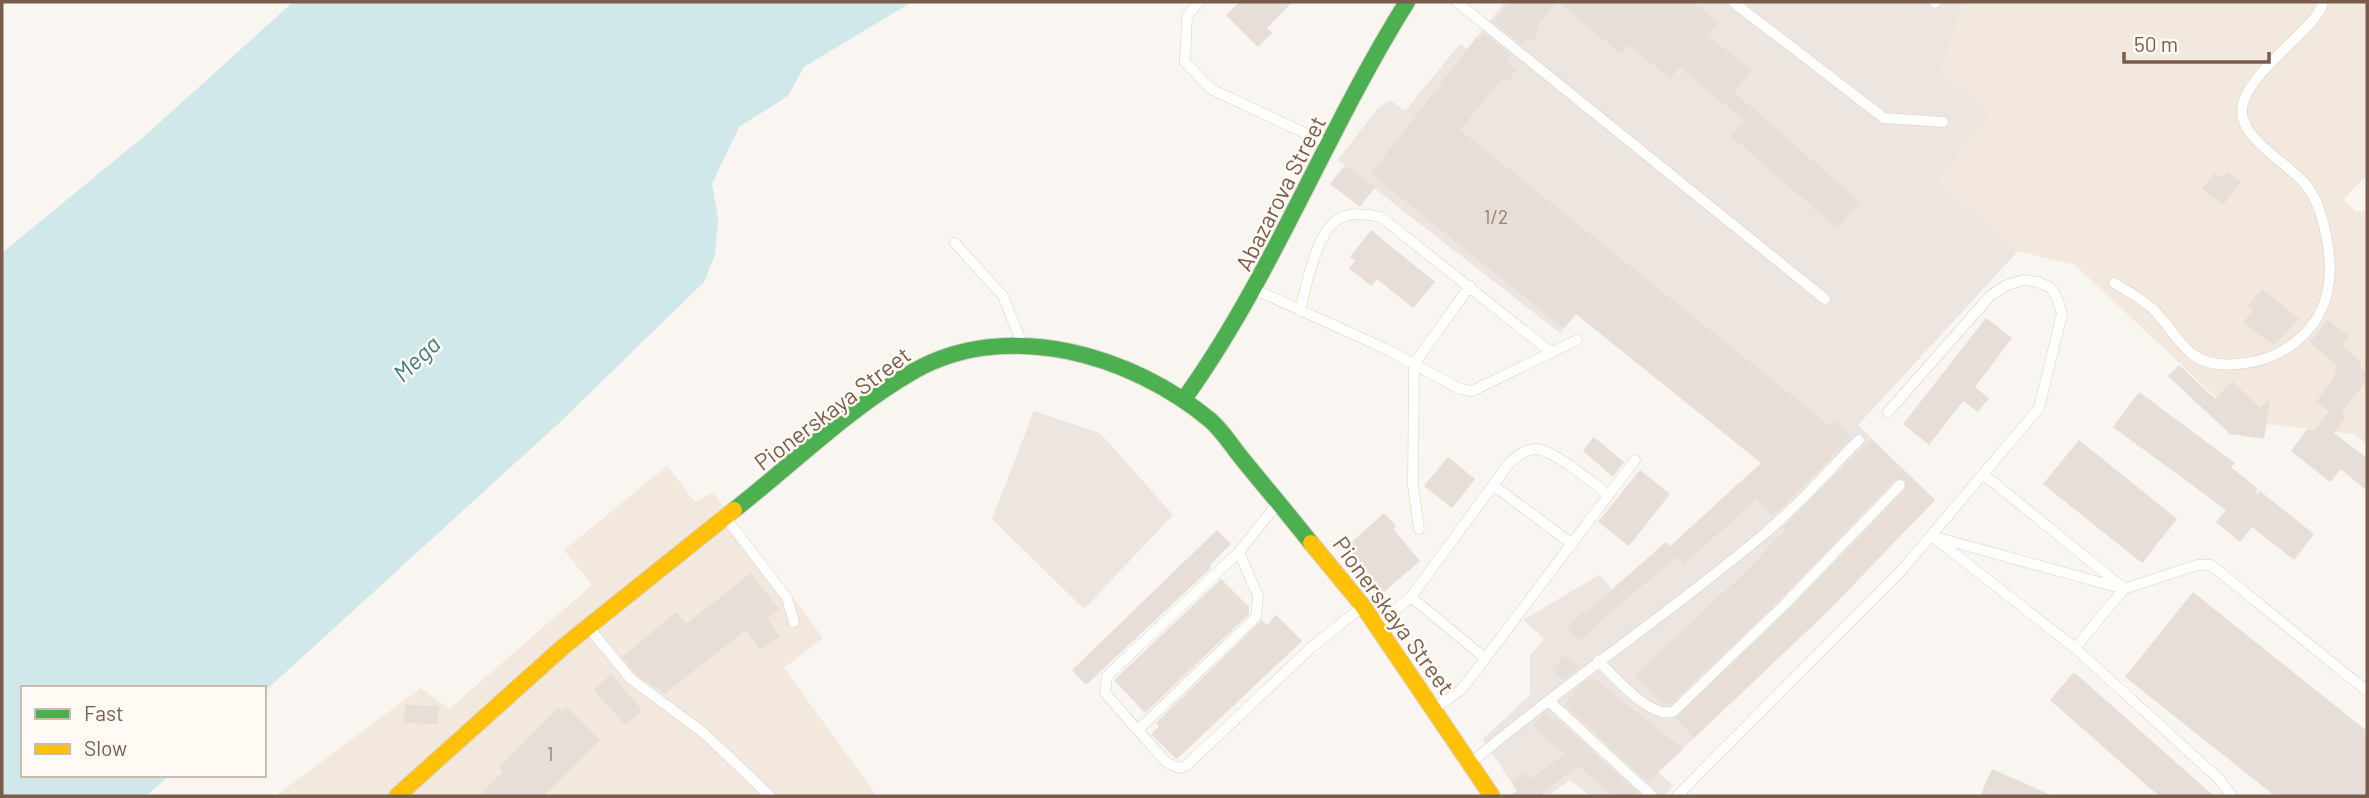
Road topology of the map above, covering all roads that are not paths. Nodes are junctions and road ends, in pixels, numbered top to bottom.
1 (1199, 2) edge
2 (1408, 2) edge
3 (1457, 2) edge
4 (1733, 2) edge
5 (2323, 2) edge
6 (1943, 122) dead end
7 (1330, 144) junction
8 (955, 243) dead end
9 (2115, 283) dead end
10 (1470, 286) junction
11 (1256, 290) junction
12 (1825, 299) dead end
13 (1300, 311) junction
14 (1577, 340) dead end
15 (1022, 345) junction
16 (1552, 352) junction
17 (1414, 364) junction
18 (1184, 399) junction
19 (1888, 412) dead end
20 (1859, 440) dead end
21 (1635, 460) dead end
22 (1983, 474) junction
23 (1493, 485) junction
24 (1900, 485) dead end
25 (1609, 495) junction
26 (1279, 501) junction
27 (726, 517) junction
28 (1419, 529) dead end
29 (1932, 536) junction
30 (1572, 544) junction
31 (1239, 552) junction
32 (2124, 589) junction
33 (1410, 597) junction
34 (1363, 606) junction
35 (794, 622) dead end
36 (1376, 625) junction
37 (587, 626) junction
38 (2075, 648) junction
39 (1485, 658) junction
40 (1598, 661) junction
41 (2367, 691) edge
42 (1550, 702) junction
43 (1434, 710) junction
44 (1138, 730) junction
45 (1470, 764) junction
46 (397, 796) edge
47 (770, 796) edge
48 (1492, 796) edge
49 (1652, 796) edge
50 (1677, 796) edge
51 (2232, 796) edge

1 - 7 lane
2 - 7 street, Abazarova Street
3 - 12 lane
4 - 6 lane
5 - 9 lane
7 - 11 street, Abazarova Street
8 - 15 lane
10 - 13 lane
10 - 16 lane
10 - 17 lane
11 - 13 lane
11 - 18 street, Abazarova Street
13 - 17 lane
14 - 16 lane
15 - 18 street, Pionerskaya Street
15 - 27 street, Pionerskaya Street
16 - 17 lane
17 - 28 lane
18 - 26 street, Pionerskaya Street
19 - 22 lane
20 - 40 lane
21 - 25 lane
22 - 29 lane
22 - 32 lane
23 - 25 lane
23 - 30 lane
23 - 33 lane
24 - 40 lane
25 - 30 lane
26 - 31 lane
26 - 34 street, Pionerskaya Street
27 - 35 lane
27 - 37 street, Pionerskaya Street
29 - 32 lane
29 - 38 lane
29 - 50 lane
30 - 39 lane
31 - 44 lane
31 - 44 lane
32 - 38 lane
32 - 41 lane
33 - 36 lane
33 - 39 lane
34 - 36 street, Pionerskaya Street
34 - 44 lane
36 - 43 street, Pionerskaya Street
37 - 46 street, Pionerskaya Street
37 - 47 lane
38 - 51 lane
39 - 43 lane
40 - 42 lane
42 - 45 lane
42 - 49 lane
43 - 45 street, Pionerskaya Street
45 - 48 street, Pionerskaya Street

